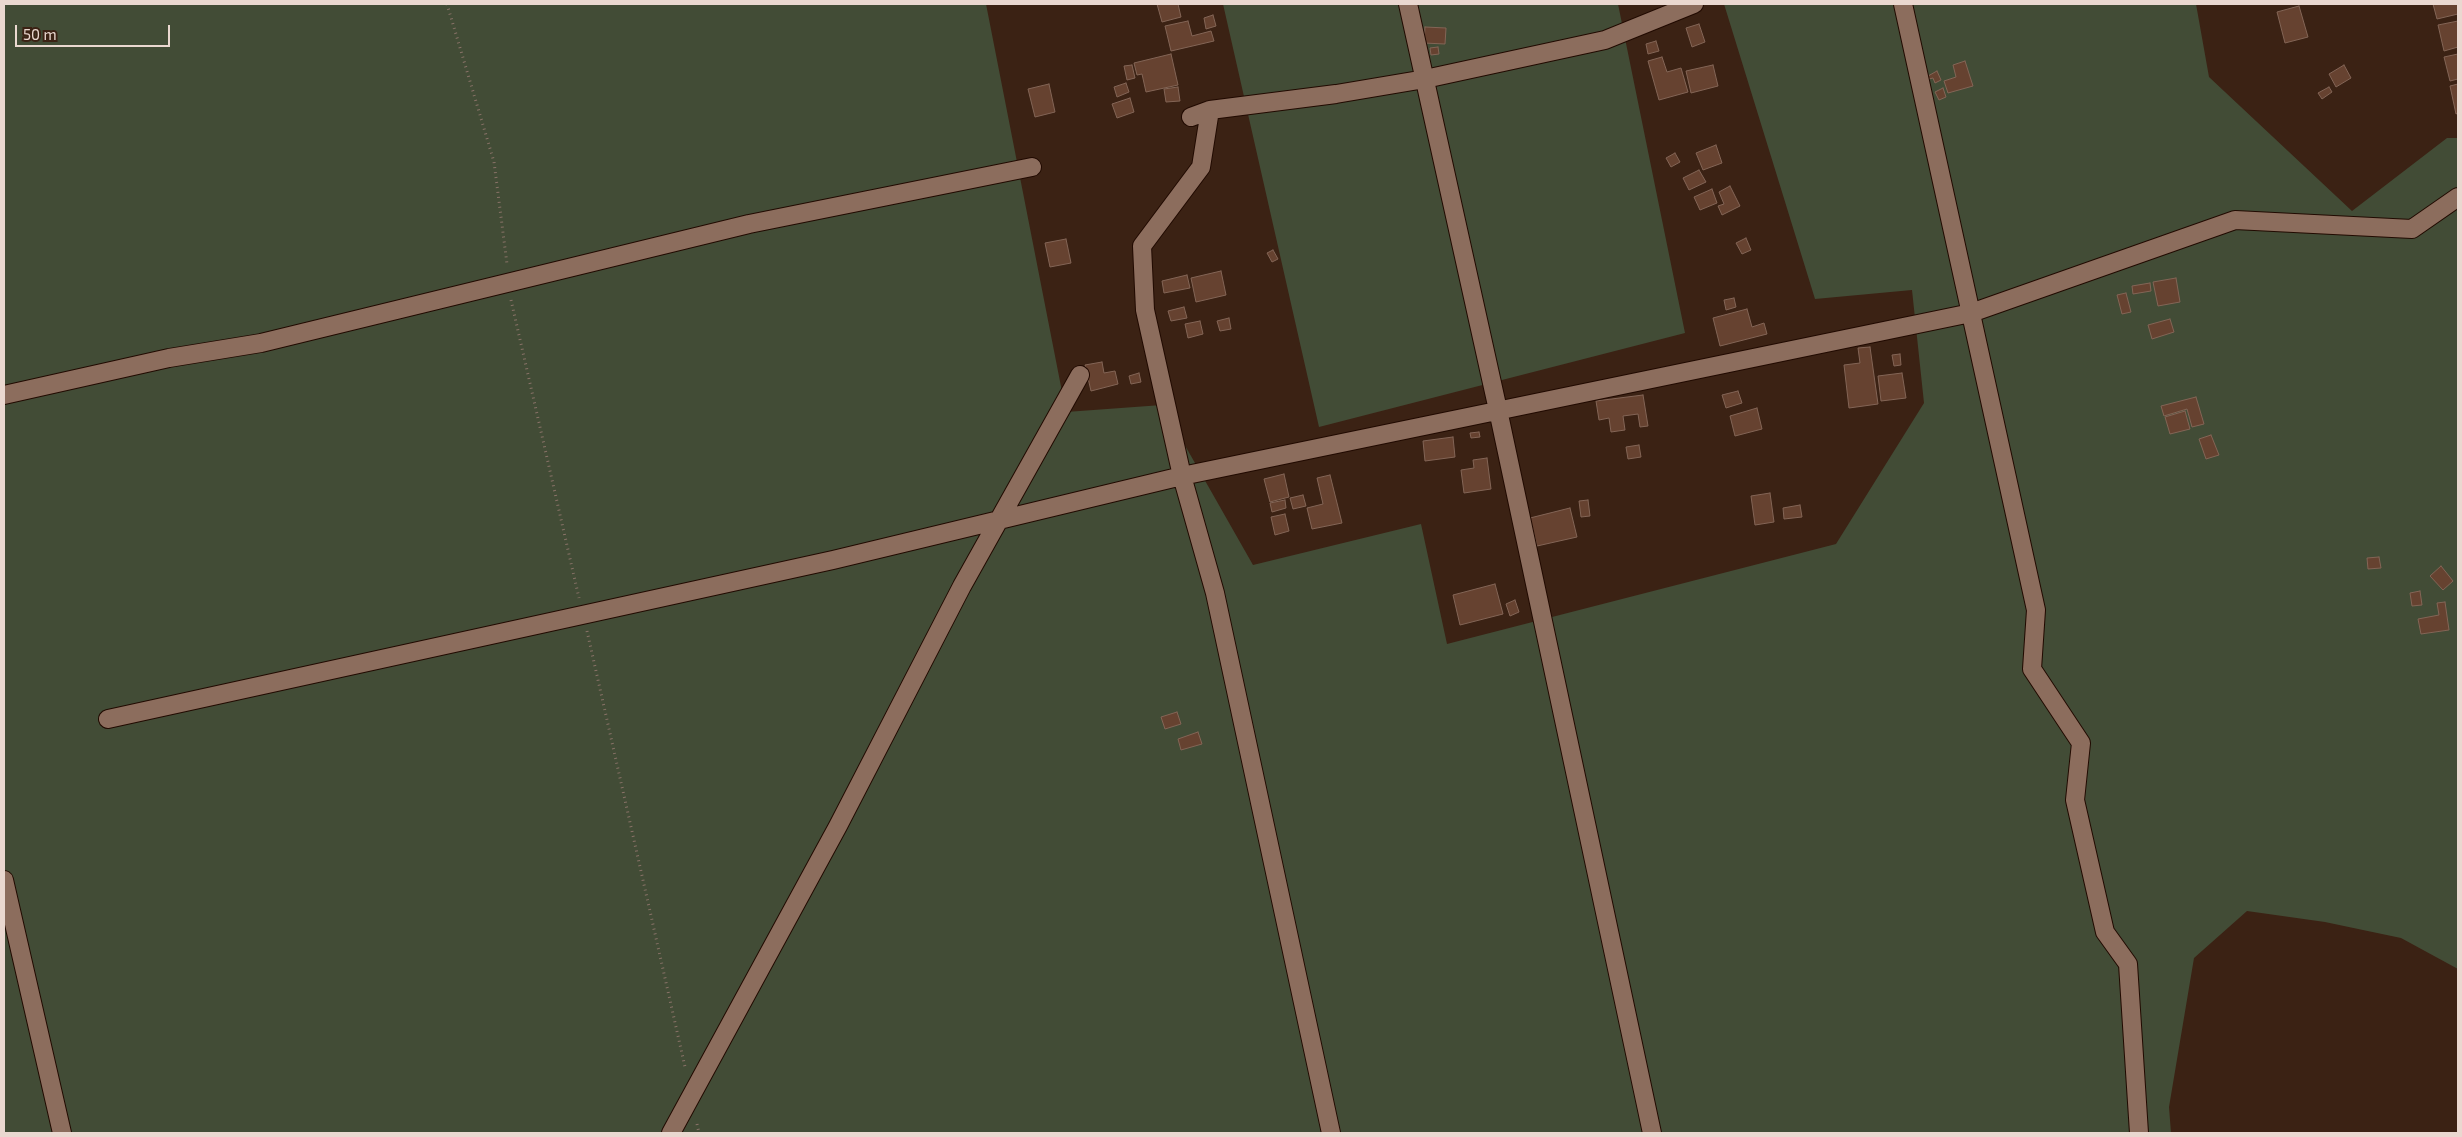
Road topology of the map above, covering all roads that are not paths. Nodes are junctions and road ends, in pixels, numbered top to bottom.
1 (1408, 4) edge
2 (1694, 4) edge
3 (1903, 4) edge
4 (1425, 79) junction
5 (1210, 110) junction
6 (1191, 116) dead end
7 (1032, 167) dead end
8 (2458, 197) edge
9 (1971, 313) junction
10 (1080, 375) dead end
11 (4, 395) edge
12 (1498, 410) junction
13 (1182, 476) junction
14 (1000, 520) junction
15 (108, 719) dead end
16 (4, 880) edge
17 (62, 1133) edge
18 (671, 1133) edge
19 (1331, 1133) edge
20 (1652, 1133) edge
21 (2139, 1133) edge

1 - 4 street
2 - 4 street
3 - 9 street
4 - 5 street
4 - 12 street
5 - 6 street
5 - 13 street
7 - 11 street
8 - 9 street
9 - 12 street
9 - 21 street
10 - 14 street
12 - 13 street
12 - 20 street
13 - 14 street
13 - 19 street
14 - 15 street
14 - 18 street
16 - 17 street

